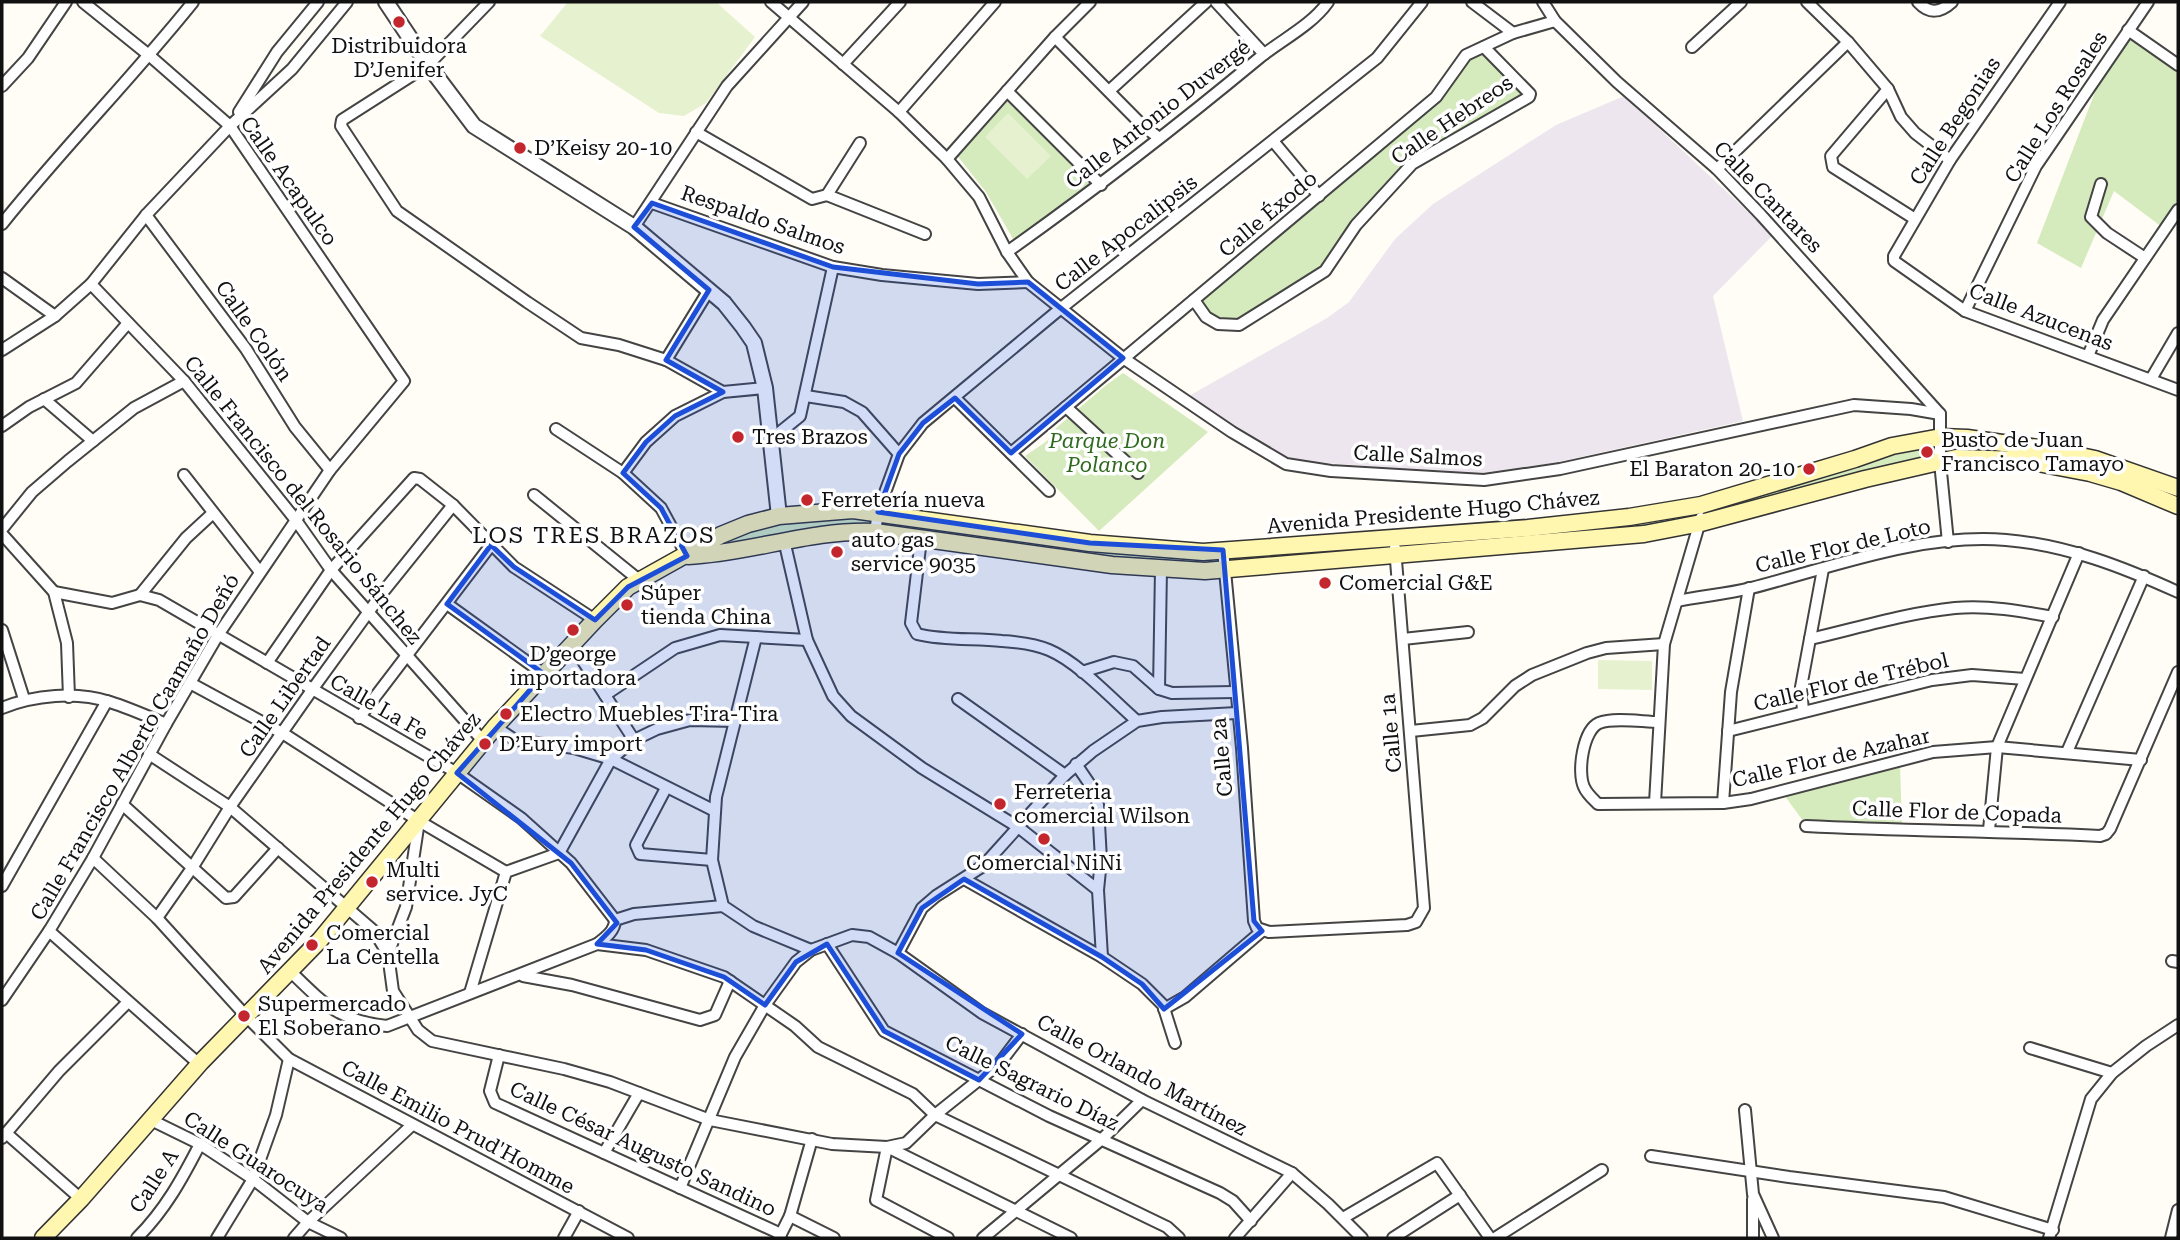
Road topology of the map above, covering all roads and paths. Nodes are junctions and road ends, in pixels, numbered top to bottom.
1 (66, 2) edge
2 (83, 2) edge
3 (193, 2) edge
4 (318, 2) edge
5 (347, 2) edge
6 (386, 2) edge
7 (489, 2) edge
8 (771, 2) edge
9 (803, 2) edge
10 (900, 2) edge
11 (995, 2) edge
12 (1090, 2) edge
13 (1206, 2) edge
14 (1216, 2) edge
15 (1328, 2) edge
16 (1422, 2) edge
17 (1472, 2) edge
18 (1543, 2) edge
19 (1741, 2) edge
20 (1807, 2) edge
21 (1918, 2) edge
22 (1952, 2) edge
23 (2060, 2) edge
24 (2148, 2) edge
25 (789, 18) junction
26 (1555, 21) junction
27 (2128, 30) junction
28 (1513, 33) junction
29 (1055, 37) junction
30 (1848, 42) junction
31 (1484, 47) junction
32 (1692, 47) dead end
33 (1264, 54) junction
34 (150, 56) junction
35 (843, 64) junction
36 (428, 65) junction
37 (2178, 65) edge
38 (2, 86) edge
39 (1888, 89) junction
40 (1007, 91) junction
41 (1109, 91) junction
42 (899, 112) junction
43 (230, 126) junction
44 (696, 132) junction
45 (1159, 138) junction
46 (1273, 141) junction
47 (860, 143) dead end
48 (947, 159) junction
49 (1950, 159) junction
50 (1717, 169) junction
51 (2101, 184) dead end
52 (1101, 185) junction
53 (827, 195) junction
54 (1319, 196) junction
55 (652, 203) junction
56 (2178, 210) edge
57 (146, 215) junction
58 (1914, 219) junction
59 (2, 224) edge
60 (634, 228) junction
61 (925, 234) dead end
62 (1007, 252) junction
63 (2145, 258) junction
64 (1898, 265) joint
65 (833, 267) junction
66 (2, 278) edge
67 (1028, 282) junction
68 (91, 284) junction
69 (709, 290) junction
70 (1194, 300) junction
71 (1060, 309) junction
72 (1965, 311) junction
73 (55, 316) junction
74 (128, 323) junction
75 (2178, 333) edge
76 (2, 350) edge
77 (2088, 356) junction
78 (1123, 358) junction
79 (666, 360) junction
80 (2151, 379) junction
81 (184, 381) junction
82 (404, 381) joint
83 (765, 388) junction
84 (2178, 390) edge
85 (723, 392) junction
86 (806, 396) junction
87 (955, 397) junction
88 (44, 399) junction
89 (1066, 407) junction
90 (1940, 414) junction
91 (2, 426) edge
92 (556, 429) dead end
93 (1941, 437) junction
94 (93, 441) junction
95 (769, 441) junction
96 (1010, 453) junction
97 (899, 454) junction
98 (1940, 461) junction
99 (330, 470) junction
100 (623, 473) junction
101 (1138, 473) dead end
102 (184, 475) dead end
103 (2178, 488) edge
104 (1049, 491) dead end
105 (534, 495) dead end
106 (453, 505) junction
107 (1701, 505) junction
108 (2178, 506) edge
109 (878, 512) junction
110 (213, 513) junction
111 (779, 516) junction
112 (295, 519) junction
113 (1701, 523) junction
114 (2, 532) edge
115 (875, 532) junction
116 (721, 535) junction
117 (1394, 537) junction
118 (921, 539) junction
119 (784, 540) junction
120 (1948, 542) junction
121 (491, 545) junction
122 (1223, 550) junction
123 (2079, 553) junction
124 (723, 554) junction
125 (687, 556) junction
126 (1395, 556) junction
127 (1161, 569) junction
128 (1225, 569) junction
129 (1823, 569) junction
130 (331, 570) junction
131 (260, 572) junction
132 (2144, 576) junction
133 (639, 580) junction
134 (1749, 588) junction
135 (2178, 592) edge
136 (54, 593) junction
137 (140, 595) junction
138 (1678, 601) junction
139 (447, 604) junction
140 (369, 613) junction
141 (2053, 617) junction
142 (595, 620) junction
143 (2, 632) edge
144 (1468, 632) dead end
145 (218, 635) junction
146 (756, 637) junction
147 (1403, 639) junction
148 (1810, 639) junction
149 (807, 640) junction
150 (572, 644) junction
151 (1664, 644) junction
152 (407, 657) junction
153 (267, 663) junction
154 (2178, 672) edge
155 (1082, 673) junction
156 (544, 674) junction
157 (2025, 679) junction
158 (190, 683) junction
159 (1159, 689) junction
160 (312, 690) junction
161 (1235, 692) junction
162 (605, 695) junction
163 (69, 697) junction
164 (24, 699) junction
165 (958, 699) dead end
166 (107, 701) junction
167 (2, 708) edge
168 (1803, 711) junction
169 (1237, 713) junction
170 (359, 718) junction
171 (735, 721) junction
172 (1137, 721) junction
173 (1659, 722) junction
174 (166, 724) junction
175 (495, 727) junction
176 (1411, 731) junction
177 (1728, 731) junction
178 (284, 734) junction
179 (634, 740) junction
180 (484, 741) junction
181 (1997, 747) junction
182 (2067, 752) junction
183 (149, 754) junction
184 (611, 759) junction
185 (2141, 760) junction
186 (1076, 764) junction
187 (457, 774) junction
188 (1065, 775) junction
189 (666, 788) junction
190 (1655, 803) junction
191 (1723, 803) junction
192 (122, 804) junction
193 (230, 807) junction
194 (715, 811) junction
195 (419, 821) junction
196 (1806, 826) dead end
197 (1018, 827) junction
198 (1989, 830) junction
199 (278, 848) junction
200 (559, 853) junction
201 (93, 858) junction
202 (712, 860) junction
203 (192, 868) junction
204 (506, 872) junction
205 (964, 879) junction
206 (2, 887) edge
207 (1098, 890) junction
208 (723, 906) junction
209 (346, 908) junction
210 (157, 918) junction
211 (615, 920) junction
212 (49, 931) junction
213 (1265, 932) junction
214 (597, 944) junction
215 (827, 944) junction
216 (811, 950) junction
217 (898, 953) junction
218 (388, 954) junction
219 (1102, 957) junction
220 (291, 972) junction
221 (521, 975) junction
222 (730, 981) junction
223 (470, 993) junction
224 (2, 1000) edge
225 (128, 1002) junction
226 (765, 1005) junction
227 (1164, 1009) junction
228 (245, 1015) junction
229 (409, 1017) junction
230 (2178, 1026) edge
231 (1022, 1034) junction
232 (1175, 1043) dead end
233 (2030, 1048) dead end
234 (499, 1055) junction
235 (289, 1059) junction
236 (198, 1064) junction
237 (2112, 1073) junction
238 (979, 1080) junction
239 (639, 1093) junction
240 (1142, 1100) junction
241 (1745, 1110) dead end
242 (935, 1115) junction
243 (149, 1119) junction
244 (710, 1120) junction
245 (412, 1125) junction
246 (4, 1136) edge
247 (812, 1139) junction
248 (1102, 1139) junction
249 (200, 1144) junction
250 (887, 1147) junction
251 (604, 1153) junction
252 (1650, 1156) dead end
253 (1602, 1170) dead end
254 (1749, 1172) junction
255 (1292, 1173) junction
256 (1060, 1174) junction
257 (253, 1179) junction
258 (680, 1188) junction
259 (1753, 1194) junction
260 (1461, 1195) junction
261 (81, 1199) junction
262 (2178, 1210) edge
263 (579, 1211) junction
264 (1016, 1211) junction
265 (790, 1216) junction
266 (1343, 1218) junction
267 (308, 1222) junction
268 (1251, 1222) junction
269 (2051, 1234) edge
270 (780, 1236) edge
271 (43, 1238) edge
272 (137, 1238) edge
273 (217, 1238) edge
274 (294, 1238) edge
275 (341, 1238) edge
276 (564, 1238) edge
277 (628, 1238) edge
278 (834, 1238) edge
279 (948, 1238) edge
280 (983, 1238) edge
281 (1071, 1238) edge
282 (1179, 1238) edge
283 (1235, 1238) edge
284 (1362, 1238) edge
285 (1393, 1238) edge
286 (1490, 1238) edge
287 (1495, 1238) edge
288 (1753, 1238) edge
289 (1773, 1238) edge
290 (2171, 1238) edge

1 - 38 street
2 - 34 street, Calle Acapulco
3 - 34 street
4 - 43 street
5 - 43 street
6 - 36 street
7 - 36 street
8 - 25 street, Calle Salmos
9 - 25 street
10 - 35 street
11 - 42 street
12 - 29 street
13 - 41 street
14 - 33 street
15 - 33 street, Calle Antonio Duvergé
16 - 46 street, Calle Apocalipsis
17 - 28 street
18 - 26 street, Calle Cantares
19 - 32 street
20 - 30 street
21 - 22 street
23 - 49 street, Calle Begonias
24 - 27 street, Calle Los Rosales
25 - 35 street, Calle Salmos
25 - 44 street
26 - 28 street, Calle Éxodo
26 - 50 street, Calle Cantares
27 - 37 street
27 - 72 street, Calle Los Rosales
28 - 31 street, Calle Éxodo
29 - 40 street
29 - 41 street
30 - 39 street
30 - 50 street
31 - 54 street, Calle Éxodo
31 - 70 street, Calle Hebreos
33 - 45 street, Calle Antonio Duvergé
34 - 43 street, Calle Acapulco
34 - 59 street
35 - 42 street, Calle Salmos
36 - 60 street
36 - 79 street
39 - 49 street
39 - 58 street
40 - 48 street
40 - 52 street
41 - 45 street
42 - 48 street, Calle Salmos
43 - 57 street
43 - 82 street, Calle Acapulco
44 - 53 street
44 - 55 street
45 - 52 street, Calle Antonio Duvergé
46 - 54 street
46 - 71 street, Calle Apocalipsis
47 - 53 street
48 - 62 street, Calle Salmos
49 - 58 street, Calle Begonias
50 - 90 street, Calle Cantares
51 - 63 street
52 - 62 street, Calle Antonio Duvergé
53 - 61 street
54 - 70 street, Calle Éxodo
55 - 60 street
55 - 65 street, Respaldo Salmos
56 - 63 street
57 - 68 street
57 - 99 street, Calle Colón
58 - 64 street, Calle Begonias
60 - 69 street
62 - 67 street, Calle Salmos
63 - 77 street
64 - 72 street, Calle Azucenas
65 - 67 street, Respaldo Salmos
65 - 86 street
66 - 73 street
67 - 71 street, Calle Salmos
68 - 73 street
68 - 74 street, Calle Francisco del Rosario Sánchez
69 - 79 street
69 - 83 street
70 - 78 street, Calle Éxodo
71 - 78 street, Calle Salmos
71 - 87 street, Calle Apocalipsis
72 - 77 street, Calle Azucenas
73 - 76 street
74 - 81 street, Calle Francisco del Rosario Sánchez
74 - 88 street
75 - 80 street
77 - 80 street, Calle Azucenas
78 - 89 street, Calle Éxodo
78 - 90 street, Calle Salmos
79 - 85 street
80 - 84 street, Calle Azucenas
81 - 94 street
81 - 112 street, Calle Francisco del Rosario Sánchez
82 - 99 street, Calle Francisco Alberto Caamaño Deñó
83 - 85 street
83 - 95 street
85 - 100 street
86 - 95 street
86 - 97 street
87 - 96 street
87 - 97 street, Calle Apocalipsis
88 - 91 street
88 - 94 street
89 - 96 street, Calle Éxodo
89 - 101 street
90 - 93 street
92 - 100 street
93 - 98 street
93 - 103 main road, Avenida Presidente Hugo Chávez
93 - 107 main road, Avenida Presidente Hugo Chávez
94 - 114 street
95 - 111 street
96 - 104 street
97 - 109 street, Calle Apocalipsis
98 - 108 main road, Avenida Presidente Hugo Chávez
98 - 113 main road, Avenida Presidente Hugo Chávez
98 - 120 street
99 - 112 street, Calle Francisco Alberto Caamaño Deñó
100 - 125 street
102 - 110 street
105 - 133 street
106 - 121 street
106 - 130 street
106 - 140 street, Calle Libertad
107 - 113 street
107 - 117 main road, Avenida Presidente Hugo Chávez
109 - 111 main road, Avenida Presidente Hugo Chávez
109 - 115 street, Calle Apocalipsis
109 - 122 main road, Avenida Presidente Hugo Chávez
110 - 131 street
110 - 137 street
111 - 116 main road, Avenida Presidente Hugo Chávez
112 - 130 street, Calle Francisco del Rosario Sánchez
112 - 131 street, Calle Francisco Alberto Caamaño Deñó
113 - 126 main road, Avenida Presidente Hugo Chávez
113 - 138 street
114 - 136 street
115 - 118 main road, Avenida Presidente Hugo Chávez
115 - 119 main road, Avenida Presidente Hugo Chávez
116 - 124 main road
116 - 125 main road, Avenida Presidente Hugo Chávez
117 - 122 main road, Avenida Presidente Hugo Chávez
117 - 126 street, Calle 1a
118 - 127 main road, Avenida Presidente Hugo Chávez
118 - 155 street
119 - 124 main road, Avenida Presidente Hugo Chávez
119 - 149 street
120 - 123 street, Calle Flor de Loto
120 - 129 street, Calle Flor de Loto
121 - 139 street
121 - 142 street
122 - 128 street, Calle 2a
123 - 132 street, Calle Flor de Loto
123 - 141 street
124 - 125 main road, Avenida Presidente Hugo Chávez
125 - 133 main road, Avenida Presidente Hugo Chávez
126 - 128 main road, Avenida Presidente Hugo Chávez
126 - 147 street, Calle 1a
127 - 128 main road, Avenida Presidente Hugo Chávez
127 - 159 street
128 - 161 street, Calle 2a
129 - 134 street, Calle Flor de Loto
129 - 148 street
130 - 140 street, Calle Francisco del Rosario Sánchez
130 - 153 street
131 - 145 street, Calle Francisco Alberto Caamaño Deñó
132 - 135 street, Calle Flor de Loto
132 - 182 street
133 - 142 main road, Avenida Presidente Hugo Chávez
134 - 138 street, Calle Flor de Loto
134 - 177 street
136 - 137 street
136 - 163 street
137 - 145 street, Calle La Fe
138 - 151 street
139 - 152 street
139 - 156 street
140 - 152 street, Calle Francisco del Rosario Sánchez
140 - 160 street, Calle Libertad
141 - 148 street
141 - 157 street
142 - 150 main road, Avenida Presidente Hugo Chávez
143 - 164 street
144 - 147 street
145 - 153 street, Calle La Fe
145 - 158 street, Calle Francisco Alberto Caamaño Deñó
146 - 149 street
146 - 162 street
146 - 171 street
147 - 176 street, Calle 1a
148 - 168 street
149 - 197 street
150 - 156 main road, Avenida Presidente Hugo Chávez
150 - 162 street
151 - 173 street
151 - 176 street
152 - 170 street
152 - 180 street, Calle Francisco del Rosario Sánchez
153 - 160 street, Calle La Fe
154 - 185 street
155 - 159 street
155 - 172 street
156 - 175 main road, Avenida Presidente Hugo Chávez
157 - 168 street, Calle Flor de Trébol
157 - 181 street
158 - 174 street, Calle Francisco Alberto Caamaño Deñó
158 - 178 street
159 - 161 street
160 - 170 street, Calle La Fe
160 - 178 street, Calle Libertad
161 - 169 street, Calle 2a
162 - 179 street
163 - 164 street
163 - 166 street
164 - 167 street
165 - 188 street
166 - 174 street
166 - 206 street
168 - 177 street, Calle Flor de Trébol
169 - 172 street
169 - 213 street, Calle 2a
170 - 187 street, Calle La Fe
171 - 179 street
171 - 194 street
172 - 186 street
173 - 190 street
173 - 190 street, Calle Flor de Azahar
174 - 183 street, Calle Francisco Alberto Caamaño Deñó
175 - 180 main road, Avenida Presidente Hugo Chávez
175 - 184 street
176 - 213 street, Calle 1a
177 - 191 street
178 - 193 street, Calle Libertad
178 - 195 street
179 - 184 street
180 - 187 main road, Avenida Presidente Hugo Chávez
181 - 182 street, Calle Flor de Azahar
181 - 191 street, Calle Flor de Azahar
181 - 198 street
182 - 185 street, Calle Flor de Azahar
183 - 192 street, Calle Francisco Alberto Caamaño Deñó
183 - 193 street
184 - 189 street
184 - 200 street
185 - 198 street, Calle Flor de Copada
186 - 188 street
186 - 207 street
187 - 195 main road, Avenida Presidente Hugo Chávez
187 - 200 street
188 - 197 street
189 - 194 street
189 - 202 street
190 - 191 street, Calle Flor de Azahar
192 - 201 street, Calle Francisco Alberto Caamaño Deñó
192 - 203 street
193 - 199 street
193 - 203 street, Calle Libertad
194 - 202 street
195 - 204 street
195 - 209 main road, Avenida Presidente Hugo Chávez
195 - 218 street
196 - 198 street, Calle Flor de Copada
197 - 205 street
197 - 207 street
199 - 203 street
199 - 209 street
200 - 204 street
200 - 211 street
201 - 210 street, Calle Emilio Prud'Homme
201 - 212 street, Calle Francisco Alberto Caamaño Deñó
202 - 208 street
203 - 210 street, Calle Libertad
204 - 223 street
205 - 217 street
205 - 219 street
207 - 219 street
208 - 211 street
208 - 216 street
209 - 218 street
209 - 220 main road, Avenida Presidente Hugo Chávez
210 - 228 street, Calle Emilio Prud'Homme
211 - 214 street
212 - 224 street, Calle Francisco Alberto Caamaño Deñó
212 - 225 street
213 - 227 street
214 - 221 street
214 - 222 street
215 - 216 street, Calle Orlando Martínez
215 - 217 street, Calle Orlando Martínez
215 - 238 street, Calle Sagrario Díaz
216 - 226 street
217 - 231 street, Calle Orlando Martínez
218 - 229 street
219 - 227 street
220 - 228 main road, Avenida Presidente Hugo Chávez
220 - 229 street
221 - 222 street
221 - 223 street
222 - 226 street
223 - 229 street
225 - 236 street
225 - 246 street
226 - 242 street
226 - 244 street
227 - 232 street
228 - 235 street, Calle Emilio Prud'Homme
228 - 236 main road, Avenida Presidente Hugo Chávez
229 - 234 street
230 - 237 street
231 - 238 street
231 - 240 street, Calle Orlando Martínez
233 - 237 street
234 - 239 street
234 - 251 street, Calle César Augusto Sandino
235 - 245 street, Calle Emilio Prud'Homme
235 - 257 street
236 - 243 main road, Avenida Presidente Hugo Chávez
237 - 269 street
238 - 242 street
238 - 248 street, Calle Sagrario Díaz
239 - 244 street
239 - 251 street
240 - 248 street
240 - 255 street, Calle Orlando Martínez
241 - 254 street
242 - 250 street
242 - 256 street
243 - 249 street, Calle Guarocuya
243 - 261 main road, Avenida Presidente Hugo Chávez
244 - 247 street
244 - 258 street
245 - 263 street, Calle Emilio Prud'Homme
245 - 267 street
246 - 261 street
247 - 250 street
247 - 265 street
248 - 256 street
248 - 268 street, Calle Sagrario Díaz
249 - 257 street, Calle Guarocuya
249 - 272 street, Calle A
250 - 264 street
250 - 279 street
251 - 258 street, Calle César Augusto Sandino
252 - 254 street
253 - 287 street
254 - 259 street
254 - 269 street
255 - 266 street, Calle Orlando Martínez
255 - 268 street
256 - 264 street
256 - 282 street
257 - 267 street, Calle Guarocuya
257 - 273 street
258 - 270 street, Calle César Augusto Sandino
259 - 288 street
259 - 289 street
260 - 266 street
260 - 285 street
260 - 286 street
261 - 271 main road, Avenida Presidente Hugo Chávez
262 - 290 street
263 - 276 street
263 - 277 street, Calle Emilio Prud'Homme
264 - 280 street
264 - 281 street
265 - 270 street
265 - 278 street
266 - 284 street, Calle Orlando Martínez
267 - 274 street
267 - 275 street, Calle Guarocuya
268 - 283 street

